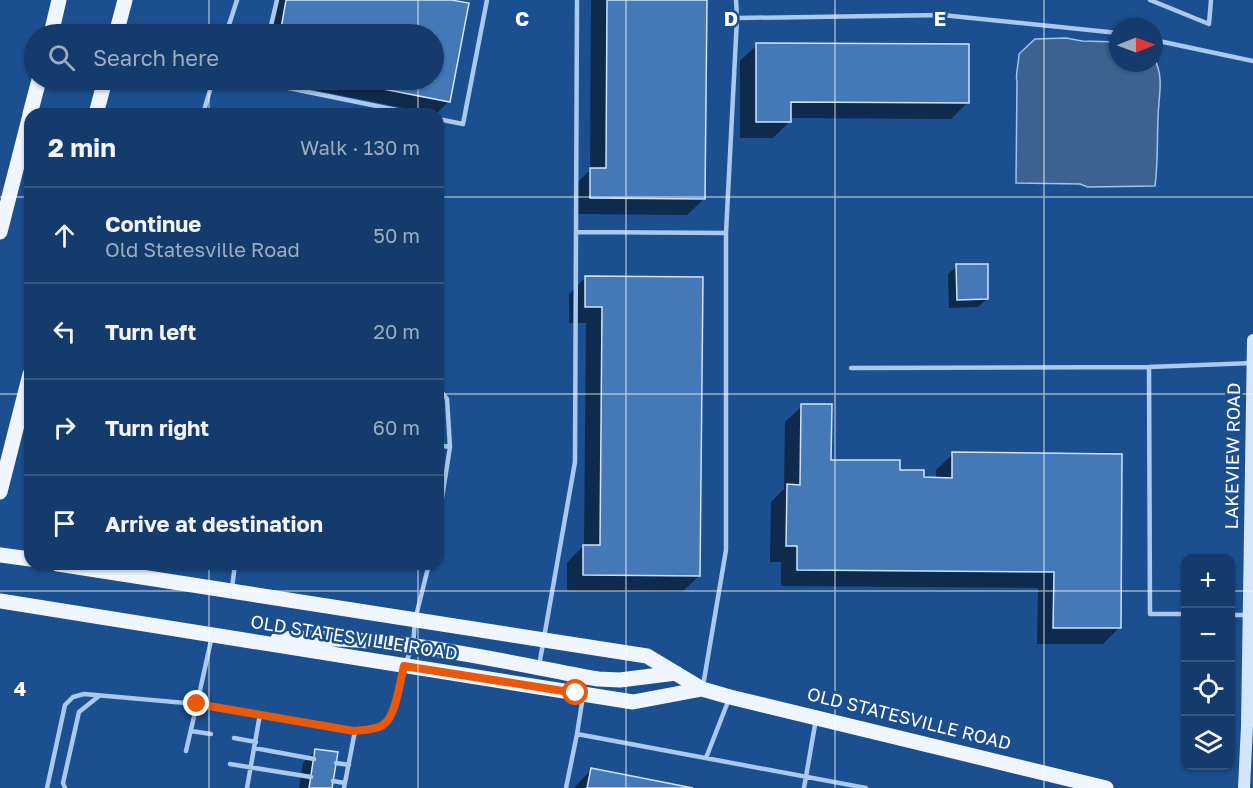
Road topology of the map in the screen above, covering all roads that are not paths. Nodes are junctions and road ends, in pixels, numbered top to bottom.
1 (59, 0) edge
2 (125, 0) edge
3 (237, 0) edge
4 (277, 0) edge
5 (487, 0) edge
6 (578, 0) edge
7 (736, 0) edge
8 (1150, 0) edge
9 (1211, 0) edge
10 (737, 18) junction
11 (53, 24) edge
12 (119, 24) edge
13 (229, 24) edge
14 (271, 24) edge
15 (1109, 32) edge
16 (1163, 42) edge
17 (1253, 61) edge
18 (36, 90) edge
19 (102, 90) edge
20 (210, 90) edge
21 (298, 90) edge
22 (32, 108) edge
23 (98, 108) edge
24 (205, 108) edge
25 (387, 108) edge
26 (444, 119) edge
27 (24, 138) edge
28 (0, 232) edge
29 (576, 232) junction
30 (726, 233) junction
31 (1253, 340) edge
32 (1253, 363) edge
33 (1149, 367) junction
34 (851, 368) dead end
35 (444, 395) edge
36 (24, 398) edge
37 (444, 446) edge
38 (450, 447) junction
39 (444, 485) edge
40 (0, 492) edge
41 (0, 555) edge
42 (24, 558) edge
43 (97, 570) edge
44 (234, 570) edge
45 (428, 570) edge
46 (232, 591) junction
47 (0, 601) edge
48 (1181, 614) edge
49 (1235, 615) edge
50 (1249, 615) junction
51 (415, 620) junction
52 (212, 634) junction
53 (249, 640) junction
54 (544, 640) junction
55 (413, 646) junction
56 (404, 666) junction
57 (538, 669) junction
58 (676, 673) junction
59 (702, 689) junction
60 (583, 694) junction
61 (99, 696) junction
62 (730, 697) junction
63 (197, 704) junction
64 (260, 714) junction
65 (816, 717) junction
66 (191, 731) junction
67 (354, 731) junction
68 (211, 734) dead end
69 (577, 734) junction
70 (234, 738) dead end
71 (255, 745) junction
72 (186, 752) dead end
73 (706, 758) junction
74 (314, 759) dead end
75 (336, 763) dead end
76 (230, 764) dead end
77 (349, 765) junction
78 (251, 767) junction
79 (311, 777) dead end
80 (806, 778) junction
81 (333, 781) dead end
82 (345, 785) edge
83 (47, 788) edge
84 (65, 788) edge
85 (247, 788) edge
86 (566, 788) edge
87 (804, 788) edge
88 (866, 788) edge
89 (1106, 788) edge
90 (1244, 788) edge

1 - 11 main road
2 - 12 main road
3 - 13 lane
4 - 14 lane
5 - 26 lane
6 - 29 lane
7 - 10 lane
8 - 9 lane
10 - 15 lane
10 - 30 lane
16 - 17 lane
18 - 22 main road
19 - 23 main road
20 - 24 lane
21 - 25 lane
27 - 28 main road
29 - 30 lane
29 - 54 lane
30 - 59 lane
31 - 32 main road, LAKEVIEW ROAD
32 - 33 lane
32 - 50 main road, LAKEVIEW ROAD
33 - 34 lane
33 - 48 lane
35 - 38 lane
36 - 40 main road
37 - 38 lane
38 - 39 lane
41 - 42 main road
43 - 46 main road, OLD STATESVILLE ROAD
44 - 46 lane
45 - 51 lane
46 - 51 main road, OLD STATESVILLE ROAD
47 - 52 main road, OLD STATESVILLE ROAD
49 - 50 lane
50 - 90 main road, LAKEVIEW ROAD
51 - 54 main road, OLD STATESVILLE ROAD
51 - 55 lane
52 - 53 main road, OLD STATESVILLE ROAD
52 - 63 lane
53 - 55 main road
53 - 56 main road, OLD STATESVILLE ROAD
54 - 57 lane
54 - 58 main road, OLD STATESVILLE ROAD
55 - 56 lane
55 - 57 main road
56 - 60 main road, OLD STATESVILLE ROAD
56 - 67 lane
57 - 58 main road
58 - 59 main road, OLD STATESVILLE ROAD
59 - 60 main road, OLD STATESVILLE ROAD
59 - 62 main road, OLD STATESVILLE ROAD
60 - 69 lane
61 - 63 lane
61 - 83 lane
61 - 84 lane
62 - 65 main road, OLD STATESVILLE ROAD
62 - 73 lane
63 - 64 lane
63 - 66 lane
64 - 67 lane
64 - 71 lane
65 - 80 lane
65 - 89 main road, OLD STATESVILLE ROAD
66 - 68 lane
66 - 72 lane
67 - 77 lane
69 - 73 lane
69 - 86 lane
70 - 71 lane
71 - 74 lane
71 - 78 lane
73 - 80 lane
75 - 77 lane
76 - 78 lane
77 - 82 lane
78 - 79 lane
78 - 85 lane
80 - 87 lane
80 - 88 lane
81 - 82 lane

